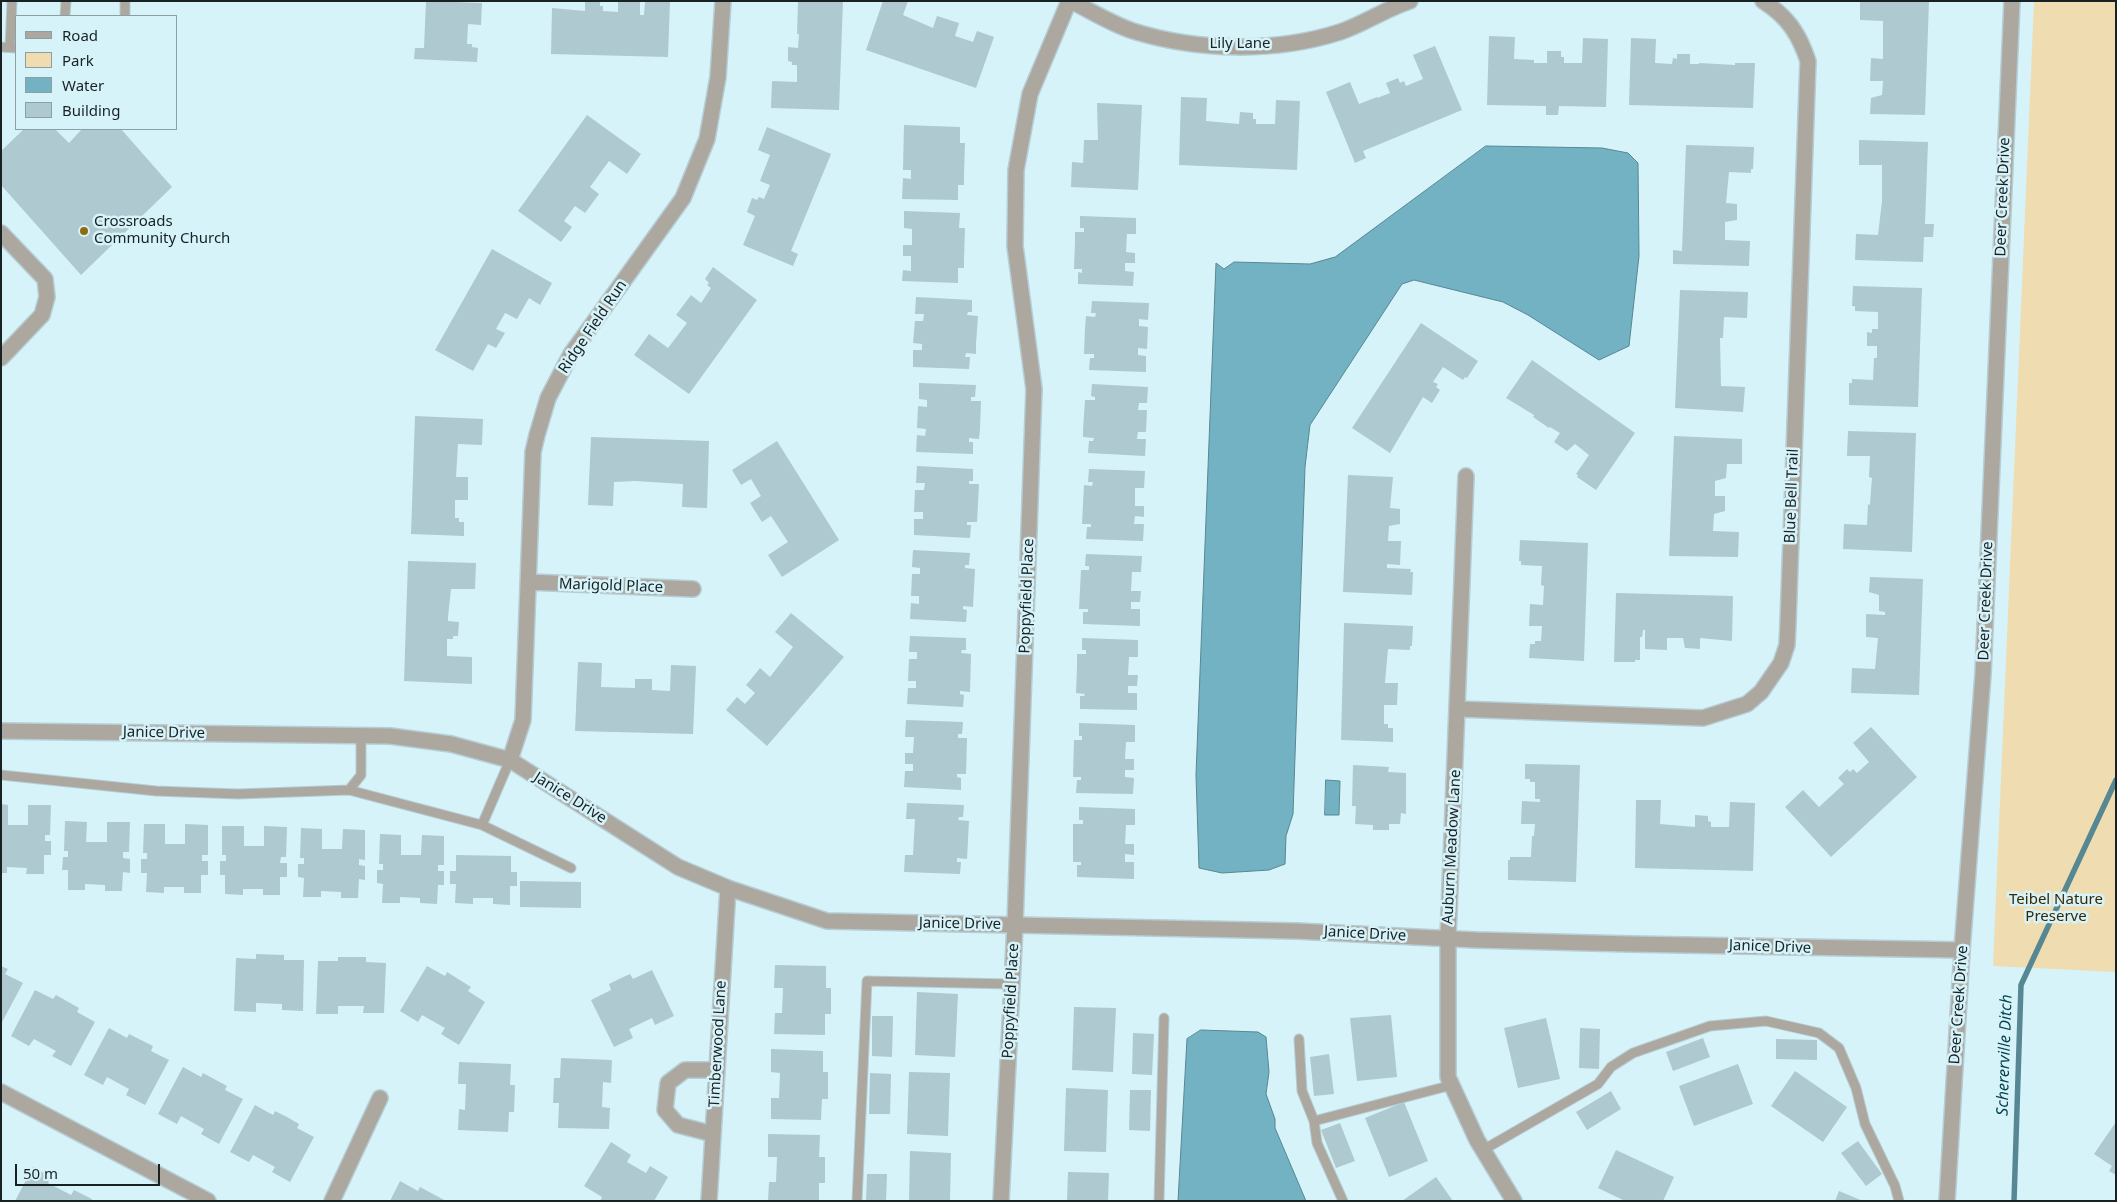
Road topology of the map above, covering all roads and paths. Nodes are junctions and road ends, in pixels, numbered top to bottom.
1 (12, 1) edge
2 (66, 1) edge
3 (125, 1) edge
4 (723, 1) edge
5 (1070, 1) edge
6 (1410, 1) edge
7 (1763, 1) edge
8 (2012, 1) edge
9 (65, 15) edge
10 (125, 15) edge
11 (9, 47) edge
12 (1, 233) edge
13 (1, 358) edge
14 (1466, 476) dead end
15 (529, 582) junction
16 (693, 589) dead end
17 (1458, 710) junction
18 (1, 731) edge
19 (361, 736) junction
20 (510, 760) junction
21 (1, 775) edge
22 (349, 790) junction
23 (482, 824) junction
24 (571, 868) dead end
25 (728, 888) junction
26 (1015, 925) junction
27 (1448, 938) junction
28 (1962, 950) junction
29 (1012, 984) junction
30 (1164, 1018) dead end
31 (1299, 1039) dead end
32 (717, 1070) junction
33 (1452, 1085) junction
34 (1, 1092) edge
35 (380, 1098) dead end
36 (1314, 1121) junction
37 (713, 1134) junction
38 (1483, 1150) junction
39 (208, 1201) edge
40 (332, 1201) edge
41 (709, 1201) edge
42 (857, 1201) edge
43 (1001, 1201) edge
44 (1159, 1201) edge
45 (1343, 1201) edge
46 (1514, 1201) edge
47 (1899, 1201) edge
48 (1947, 1201) edge

1 - 11 lane
2 - 9 lane
3 - 10 lane
4 - 15 street, Ridge Field Run
5 - 6 street, Lily Lane
5 - 26 street, Poppyfield Place
7 - 17 street, Blue Bell Trail
8 - 28 street, Deer Creek Drive
12 - 13 street
14 - 17 street, Auburn Meadow Lane
15 - 16 street, Marigold Place
15 - 20 street, Ridge Field Run
17 - 27 street, Auburn Meadow Lane
18 - 19 street, Janice Drive
19 - 20 street, Janice Drive
19 - 22 lane
20 - 23 lane
20 - 25 street, Janice Drive
21 - 22 lane
22 - 23 lane
23 - 24 lane
25 - 26 street, Janice Drive
25 - 32 street, Timberwood Lane
26 - 27 street, Janice Drive
26 - 29 street, Poppyfield Place
27 - 28 street, Janice Drive
27 - 33 street, Auburn Meadow Lane
28 - 48 street, Deer Creek Drive
29 - 42 lane
29 - 43 street, Poppyfield Place
30 - 44 lane
31 - 36 lane
32 - 37 street, Timberwood Lane
32 - 37 street
33 - 36 lane
33 - 38 street, Auburn Meadow Lane
34 - 39 street
35 - 40 street
36 - 45 lane
37 - 41 street, Timberwood Lane
38 - 46 street, Auburn Meadow Lane
38 - 47 lane

